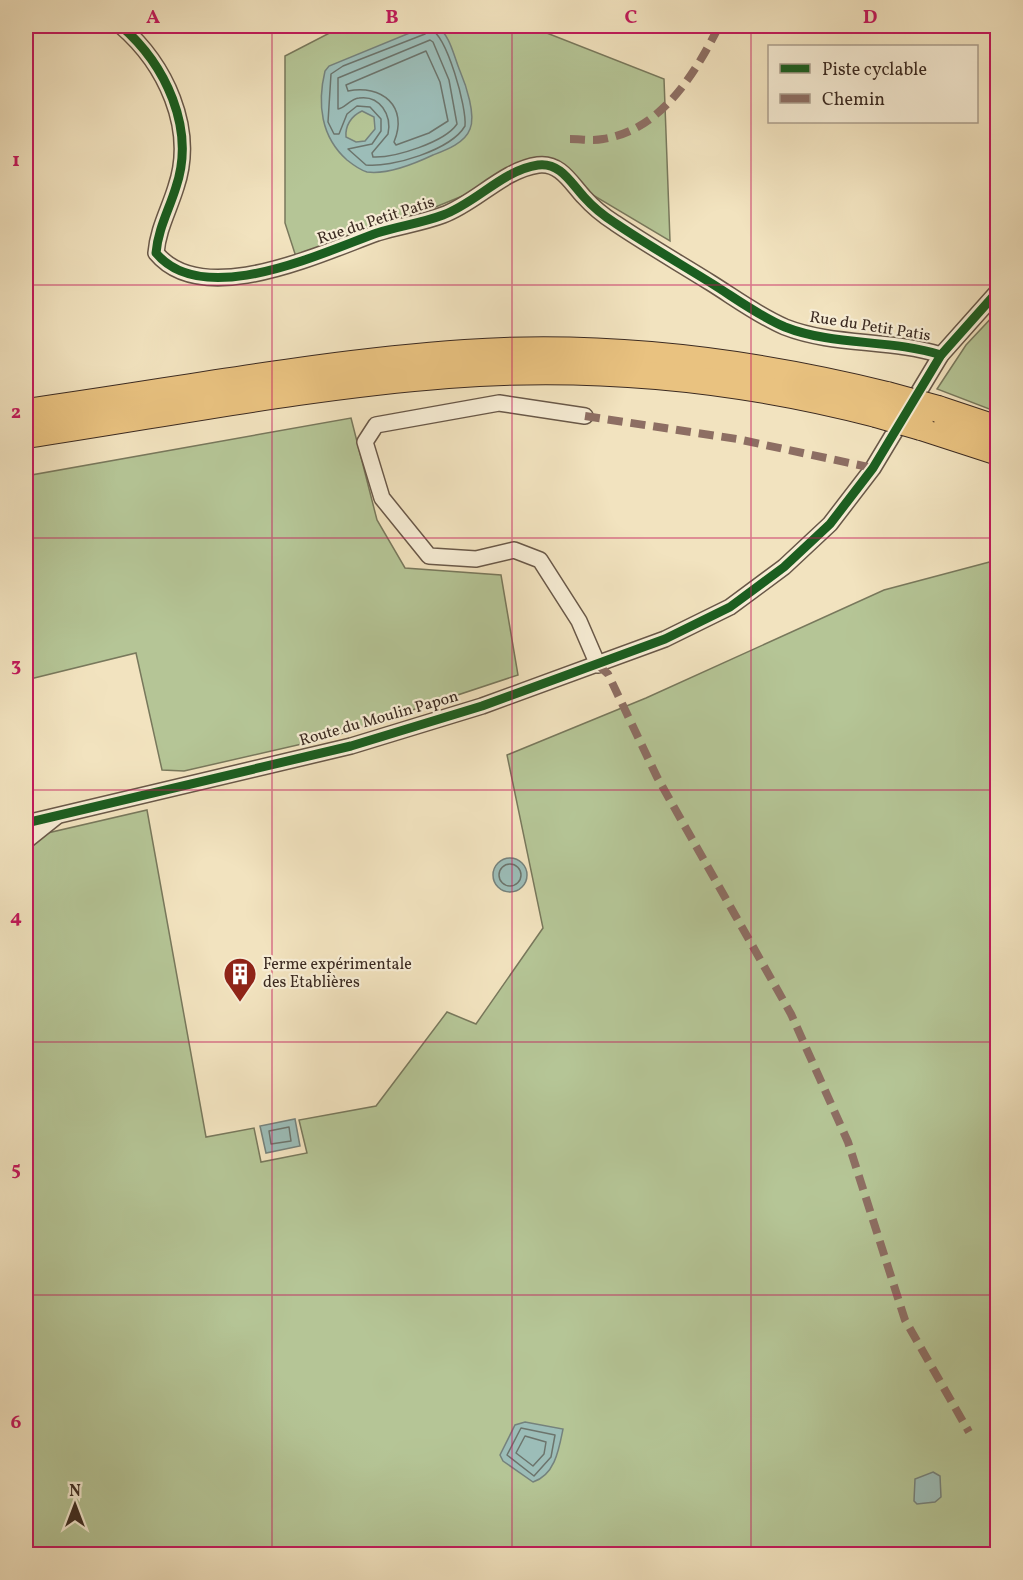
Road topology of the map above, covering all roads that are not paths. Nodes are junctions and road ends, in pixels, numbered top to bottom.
1 (122, 26) edge
2 (998, 291) edge
3 (941, 355) junction
4 (881, 404) junction
5 (26, 412) edge
6 (585, 416) dead end
7 (930, 418) junction
8 (998, 429) edge
9 (26, 435) edge
10 (998, 452) edge
11 (598, 665) junction
12 (59, 816) junction
13 (26, 823) edge
14 (26, 841) edge

1 - 3 street, Rue du Petit Patis
2 - 3 street, Route du Moulin Papon
3 - 11 street, Route du Moulin Papon
4 - 5 highway
4 - 7 highway, bridge
4 - 9 highway
6 - 11 street
7 - 8 highway
7 - 10 highway
11 - 12 street, Route du Moulin Papon
12 - 13 street, Route du Moulin Papon
12 - 14 street, Route du Moulin Papon

